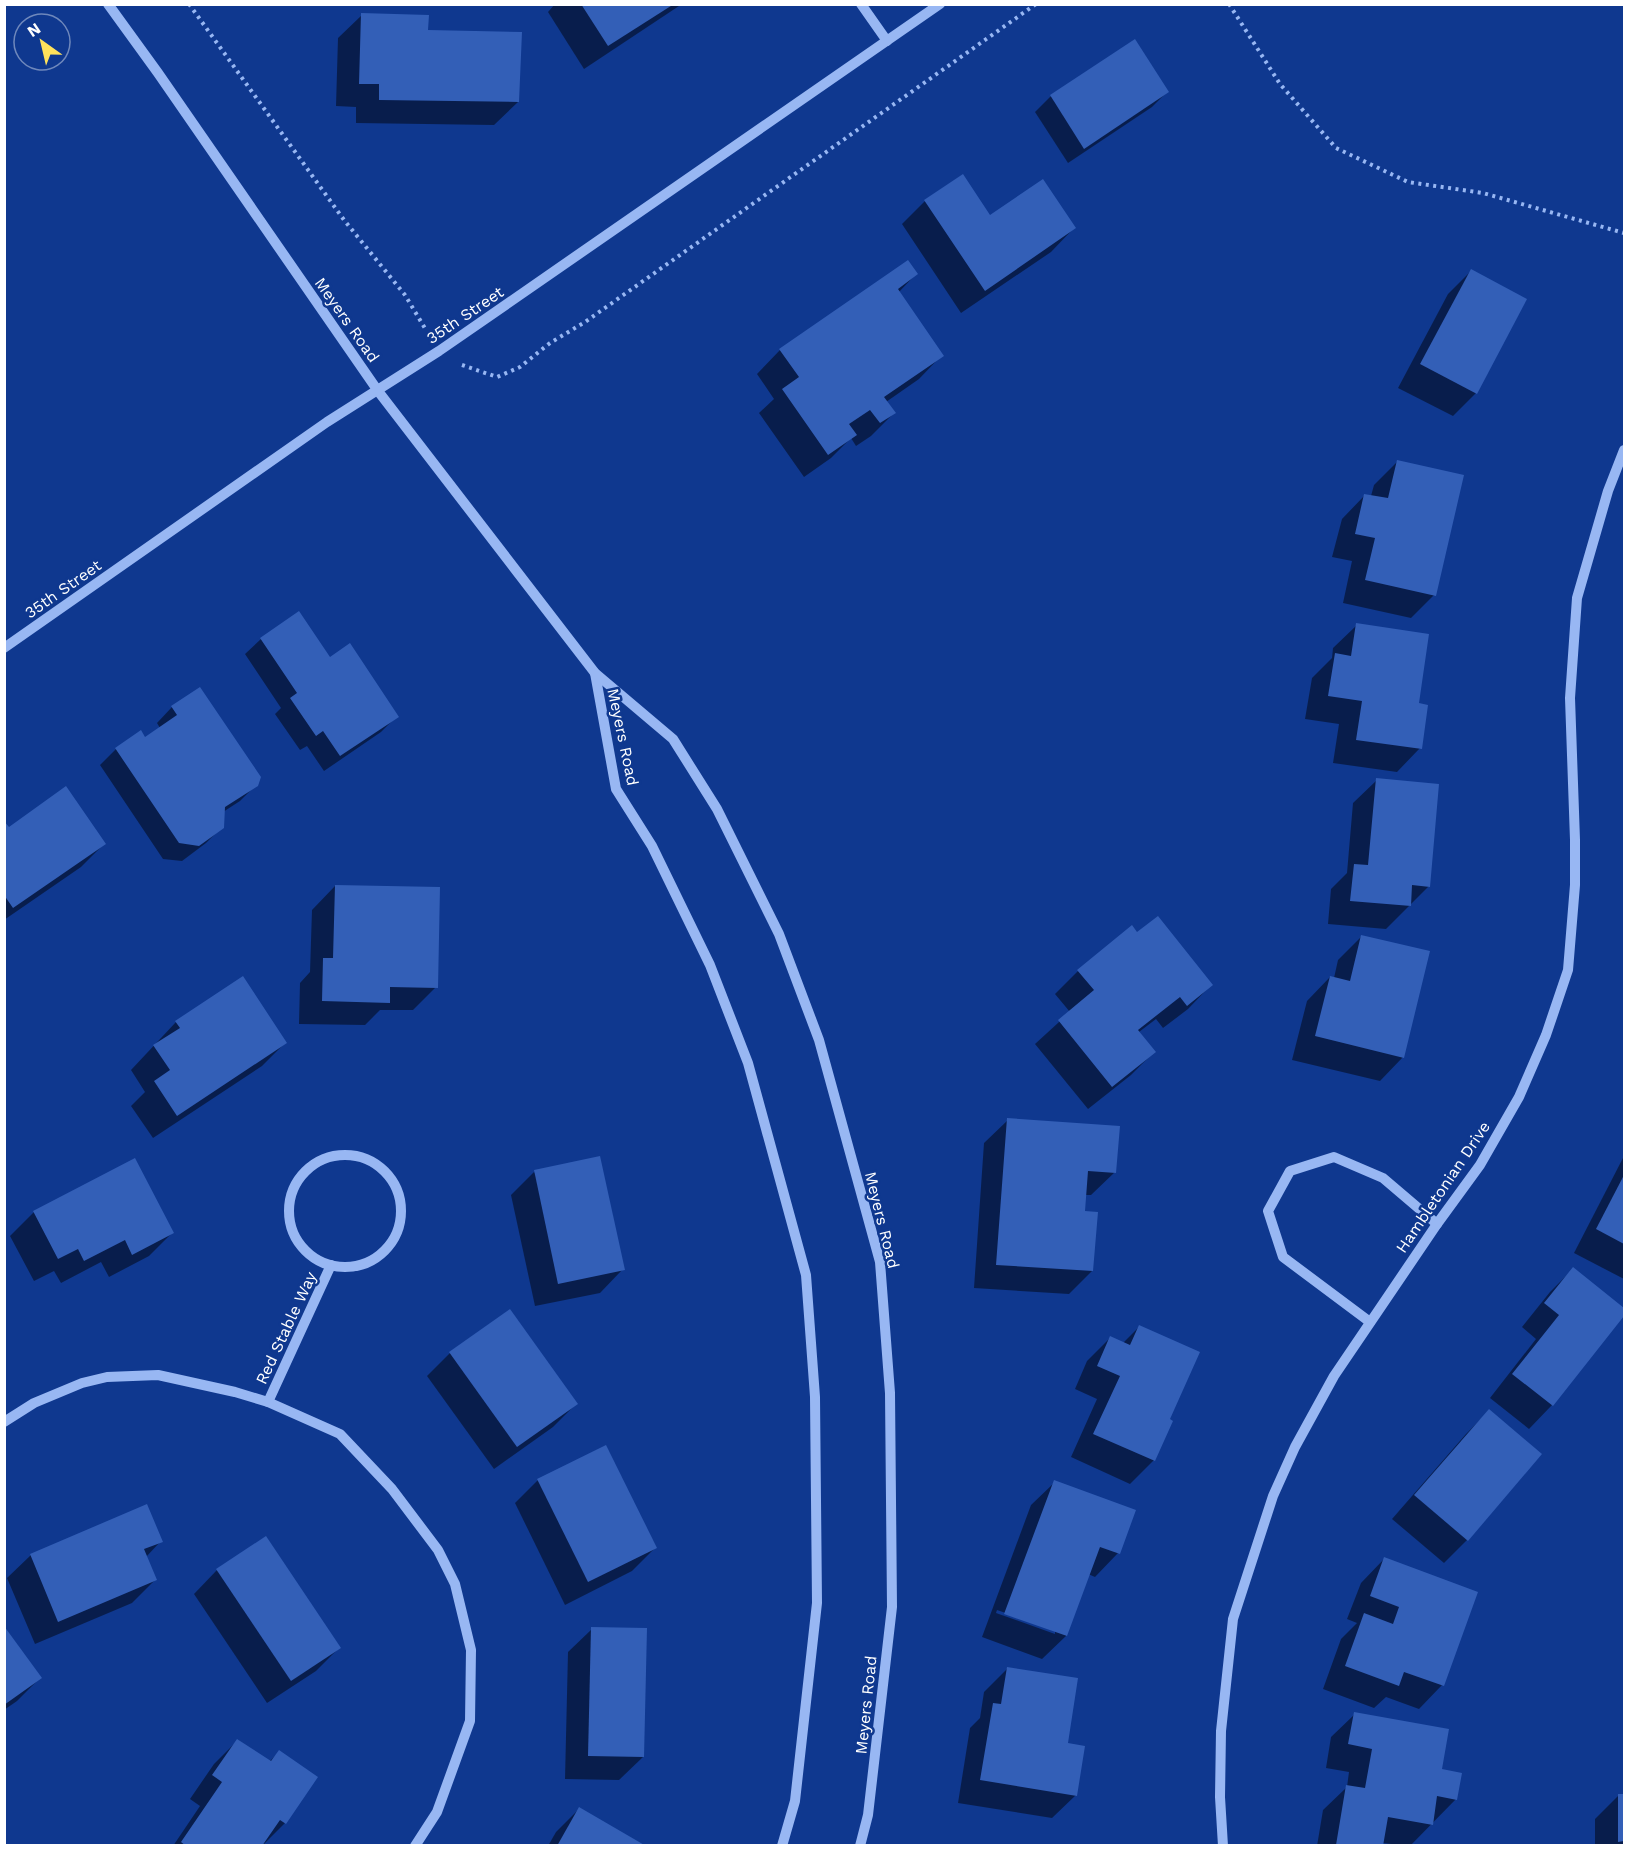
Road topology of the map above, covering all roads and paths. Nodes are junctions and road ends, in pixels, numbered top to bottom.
1 (108, 4) edge
2 (189, 4) edge
3 (861, 4) edge
4 (940, 4) edge
5 (1036, 4) edge
6 (1228, 4) edge
7 (887, 41) junction
8 (1624, 233) edge
9 (439, 351) junction
10 (378, 391) junction
11 (1624, 450) edge
12 (4, 648) edge
13 (595, 673) junction
14 (1437, 1224) junction
15 (331, 1265) junction
16 (1370, 1322) junction
17 (268, 1402) junction
18 (4, 1422) edge
19 (416, 1845) edge
20 (782, 1845) edge
21 (860, 1845) edge
22 (1223, 1845) edge

1 - 10 street, Meyers Road
2 - 9 path
3 - 7 street
4 - 7 street, 35th Street
5 - 9 path
6 - 8 path
7 - 9 street, 35th Street
9 - 10 street, 35th Street
10 - 12 street, 35th Street
10 - 13 street, Meyers Road
11 - 14 street, Hambletonian Drive
13 - 20 street, Meyers Road
13 - 21 street, Meyers Road
14 - 16 street, Hambletonian Drive
14 - 16 street
15 - 15 street, Red Stable Way
15 - 17 street, Red Stable Way
16 - 22 street, Hambletonian Drive
17 - 18 street, Red Stable Way
17 - 19 street, Red Stable Way

